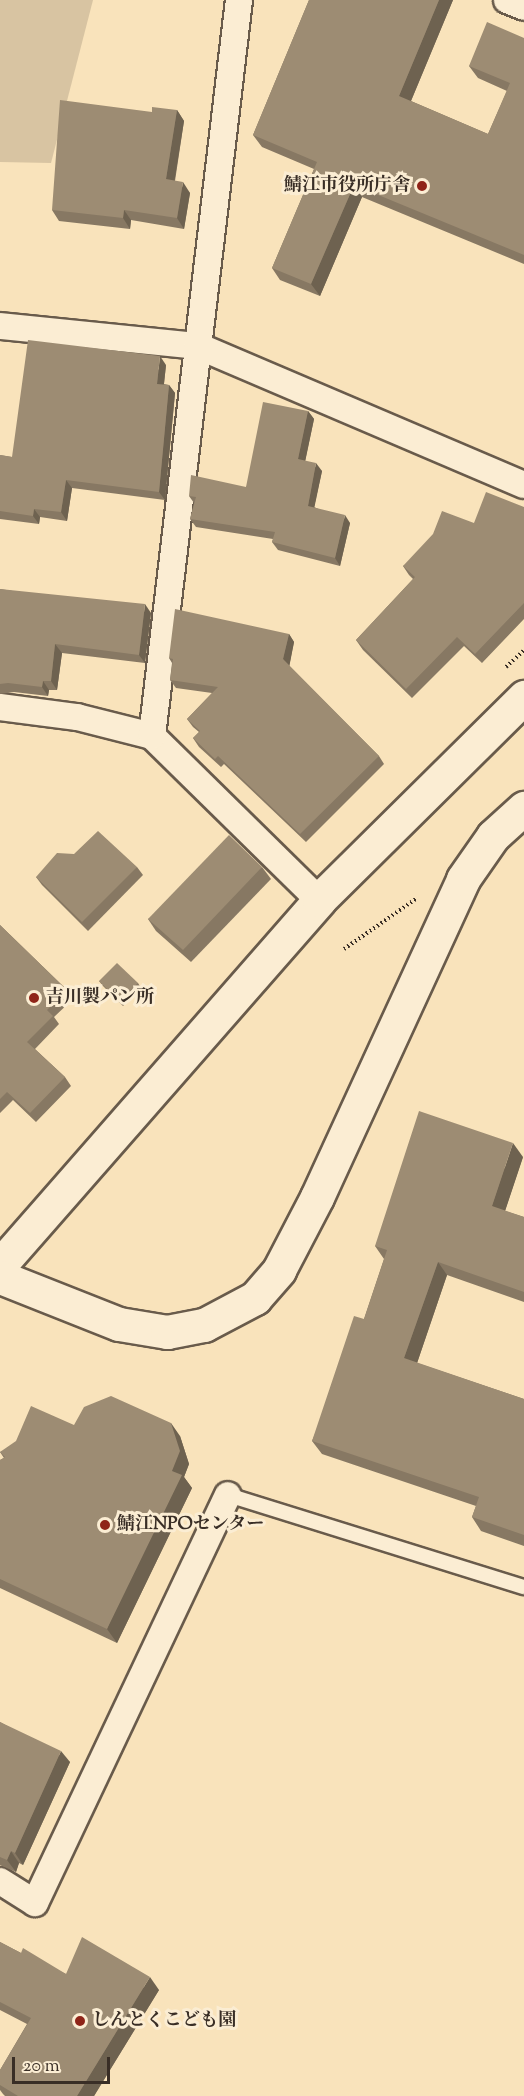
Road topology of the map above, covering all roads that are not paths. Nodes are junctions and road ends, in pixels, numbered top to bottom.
1 (239, 0) edge
2 (507, 0) edge
3 (524, 7) edge
4 (0, 326) edge
5 (198, 346) junction
6 (524, 485) edge
7 (524, 697) edge
8 (0, 707) edge
9 (152, 736) junction
10 (524, 808) edge
11 (319, 900) junction
12 (0, 1265) edge
13 (0, 1277) edge
14 (228, 1495) joint
15 (524, 1587) edge
16 (0, 1881) edge

1 - 5 street
2 - 3 street
4 - 5 street
5 - 6 street
5 - 9 street
7 - 11 street
8 - 9 street
9 - 11 street
10 - 13 street
11 - 12 street
14 - 15 lane
14 - 16 street

